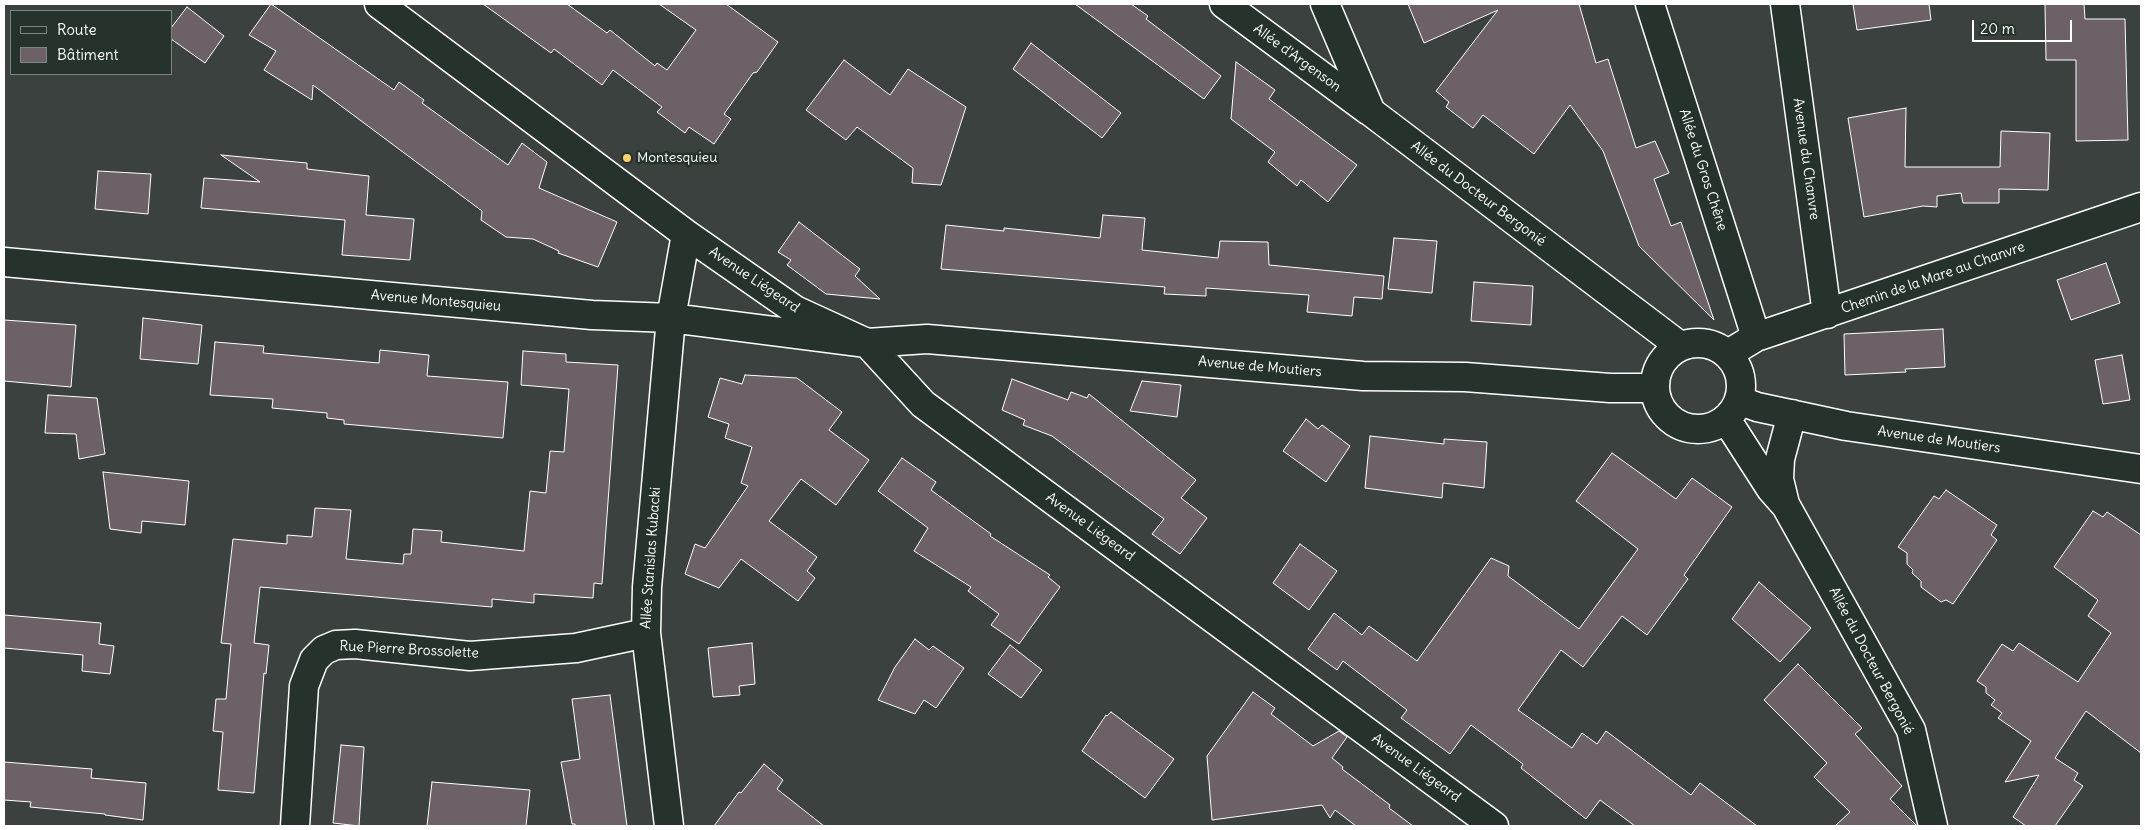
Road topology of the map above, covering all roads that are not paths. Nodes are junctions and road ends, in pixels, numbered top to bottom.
1 (379, 4) edge
2 (1224, 4) edge
3 (1325, 4) edge
4 (1650, 4) edge
5 (1785, 4) edge
6 (1370, 112) junction
7 (2141, 207) edge
8 (686, 234) junction
9 (4, 262) edge
10 (1827, 314) junction
11 (671, 318) junction
12 (1756, 337) junction
13 (867, 343) junction
14 (1680, 346) junction
15 (1728, 354) junction
16 (1654, 388) junction
17 (1732, 410) junction
18 (1792, 414) junction
19 (2141, 469) edge
20 (1786, 506) junction
21 (646, 633) junction
22 (295, 826) edge
23 (669, 826) edge
24 (1494, 826) edge
25 (1933, 826) edge

1 - 8 street, Avenue Liégeard
2 - 6 street, Allée d'Argenson
3 - 6 street
4 - 12 street, Allée du Gros Chêne
5 - 10 street, Avenue du Chanvre
6 - 14 street, Allée du Docteur Bergonié
7 - 10 street, Chemin de la Mare au Chanvre
8 - 11 street
8 - 13 street, Avenue Liégeard
9 - 11 street, Avenue Montesquieu
10 - 12 street, Chemin de la Mare au Chanvre
11 - 13 street, Avenue Montesquieu
11 - 21 street, Allée Stanislas Kubacki
12 - 15 street, Chemin de la Mare au Chanvre
13 - 16 street, Avenue de Moutiers
13 - 24 street, Avenue Liégeard
14 - 15 street
14 - 16 street
15 - 17 street
16 - 17 street
17 - 18 street, Avenue de Moutiers
17 - 20 street, Allée du Docteur Bergonié
18 - 19 street, Avenue de Moutiers
18 - 20 street, Allée du Docteur Bergonié
20 - 25 street, Allée du Docteur Bergonié
21 - 22 street, Rue Pierre Brossolette
21 - 23 street, Allée Stanislas Kubacki

